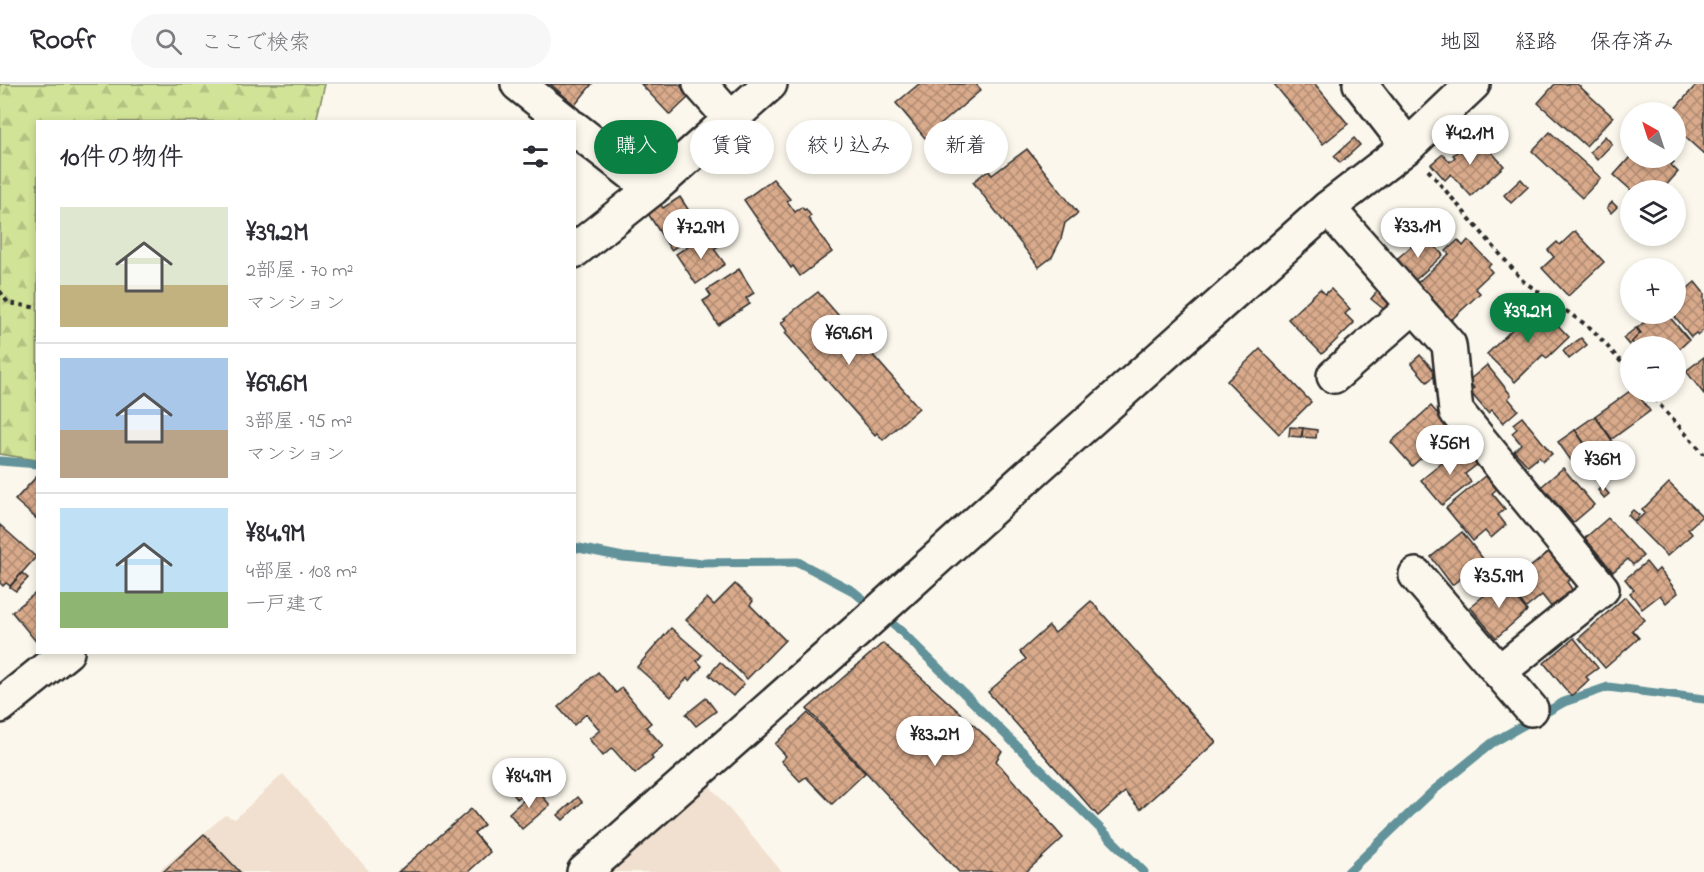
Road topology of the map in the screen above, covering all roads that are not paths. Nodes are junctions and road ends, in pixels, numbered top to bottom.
1 (518, 84) edge
2 (700, 84) edge
3 (770, 84) edge
4 (1360, 84) edge
5 (1473, 84) edge
6 (731, 119) junction
7 (563, 120) edge
8 (576, 130) edge
9 (1408, 146) junction
10 (652, 189) junction
11 (1328, 208) junction
12 (576, 249) edge
13 (1414, 305) junction
14 (1334, 376) dead end
15 (1416, 575) dead end
16 (65, 654) edge
17 (1499, 672) junction
18 (0, 706) edge
19 (1531, 709) dead end
20 (584, 872) edge

1 - 7 street
2 - 6 street
3 - 6 street
4 - 9 street
5 - 9 street
6 - 10 street
8 - 10 street
9 - 11 street
10 - 12 street
11 - 13 street
11 - 20 street
13 - 14 street
13 - 17 street
15 - 17 street
16 - 18 street
17 - 19 street

